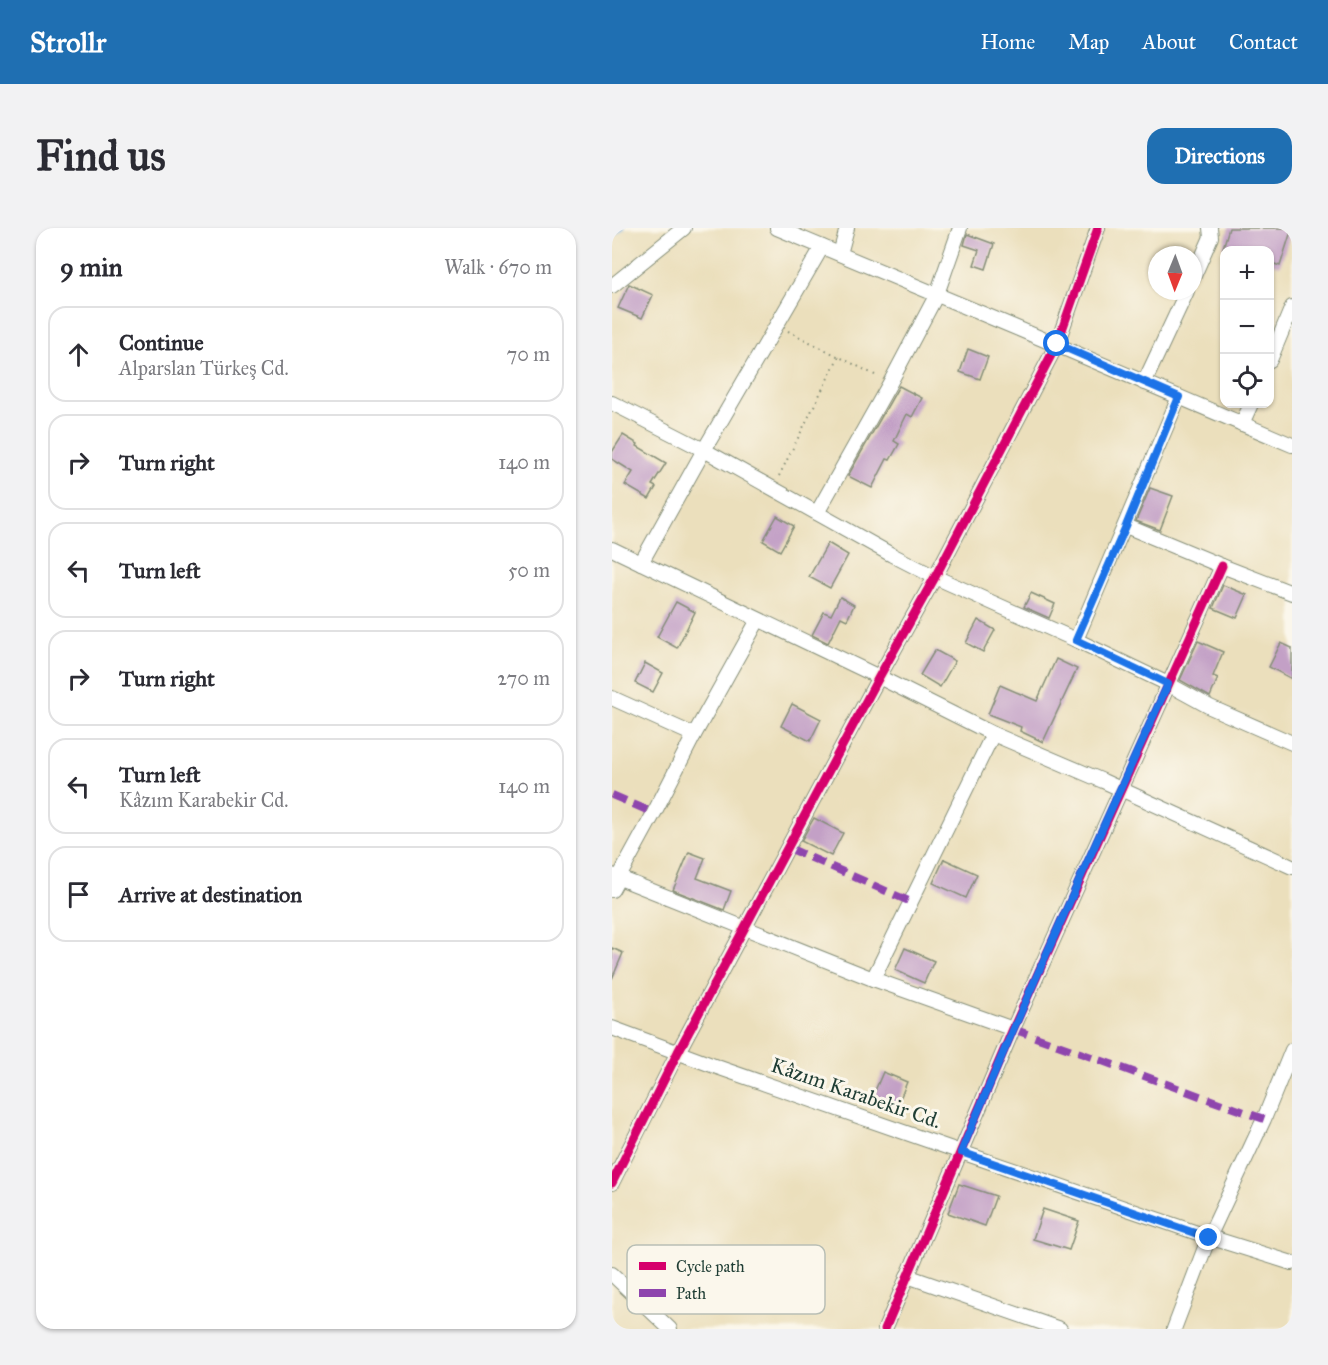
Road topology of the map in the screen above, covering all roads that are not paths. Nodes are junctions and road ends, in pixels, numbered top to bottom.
1 (684, 228) edge
2 (777, 228) edge
3 (847, 228) edge
4 (960, 228) edge
5 (1098, 228) edge
6 (1210, 228) edge
7 (822, 247) junction
8 (840, 254) junction
9 (1202, 258) edge
10 (612, 286) edge
11 (937, 294) junction
12 (1183, 300) edge
13 (1292, 308) edge
14 (1057, 344) junction
15 (1272, 354) edge
16 (1144, 383) junction
17 (1179, 397) junction
18 (612, 403) edge
19 (1249, 408) edge
20 (1242, 424) junction
21 (1292, 445) edge
22 (704, 450) junction
23 (817, 513) junction
24 (1126, 526) junction
25 (612, 549) edge
26 (641, 563) junction
27 (1222, 566) junction
28 (935, 577) junction
29 (1292, 593) edge
30 (758, 620) junction
31 (1076, 640) junction
32 (879, 677) junction
33 (1168, 684) junction
34 (612, 698) edge
35 (993, 734) junction
36 (693, 735) junction
37 (1292, 743) edge
38 (1120, 789) junction
39 (1292, 867) edge
40 (614, 881) edge
41 (744, 928) junction
42 (873, 979) junction
43 (612, 1028) edge
44 (1013, 1029) junction
45 (1292, 1050) edge
46 (678, 1052) junction
47 (961, 1152) junction
48 (612, 1183) edge
49 (1209, 1238) junction
50 (1292, 1263) edge
51 (612, 1274) edge
52 (907, 1276) junction
53 (627, 1288) edge
54 (654, 1314) edge
55 (670, 1329) edge
56 (885, 1329) edge
57 (1060, 1329) edge
58 (1174, 1329) edge

1 - 10 street
2 - 7 street
3 - 8 street
4 - 11 street
5 - 14 street
6 - 9 street
7 - 8 street
7 - 22 street
8 - 11 street
11 - 14 street
11 - 23 street
12 - 16 street
13 - 15 street
14 - 16 street
14 - 28 street
16 - 17 street
17 - 20 street
17 - 24 street
18 - 22 street
19 - 20 street
20 - 21 street
22 - 23 street
22 - 26 street
23 - 28 street
24 - 27 street
24 - 31 street
25 - 26 street
26 - 30 street
27 - 29 street
27 - 33 street
28 - 31 street
28 - 32 street
30 - 32 street
30 - 36 street
31 - 33 street
32 - 35 street
32 - 41 street
33 - 37 street
33 - 38 street
34 - 36 street
35 - 38 street
35 - 42 street
36 - 40 street
38 - 39 street
38 - 44 street
40 - 41 street
41 - 42 street
41 - 46 street
42 - 44 street
43 - 46 street, Kâzım Karabekir Cd.
44 - 47 street
45 - 49 street
46 - 47 street, Kâzım Karabekir Cd.
46 - 48 street
47 - 49 street, Kâzım Karabekir Cd.
47 - 52 street
49 - 50 street, Kâzım Karabekir Cd.
49 - 58 street
51 - 53 street
52 - 56 street
52 - 57 street
54 - 55 street

